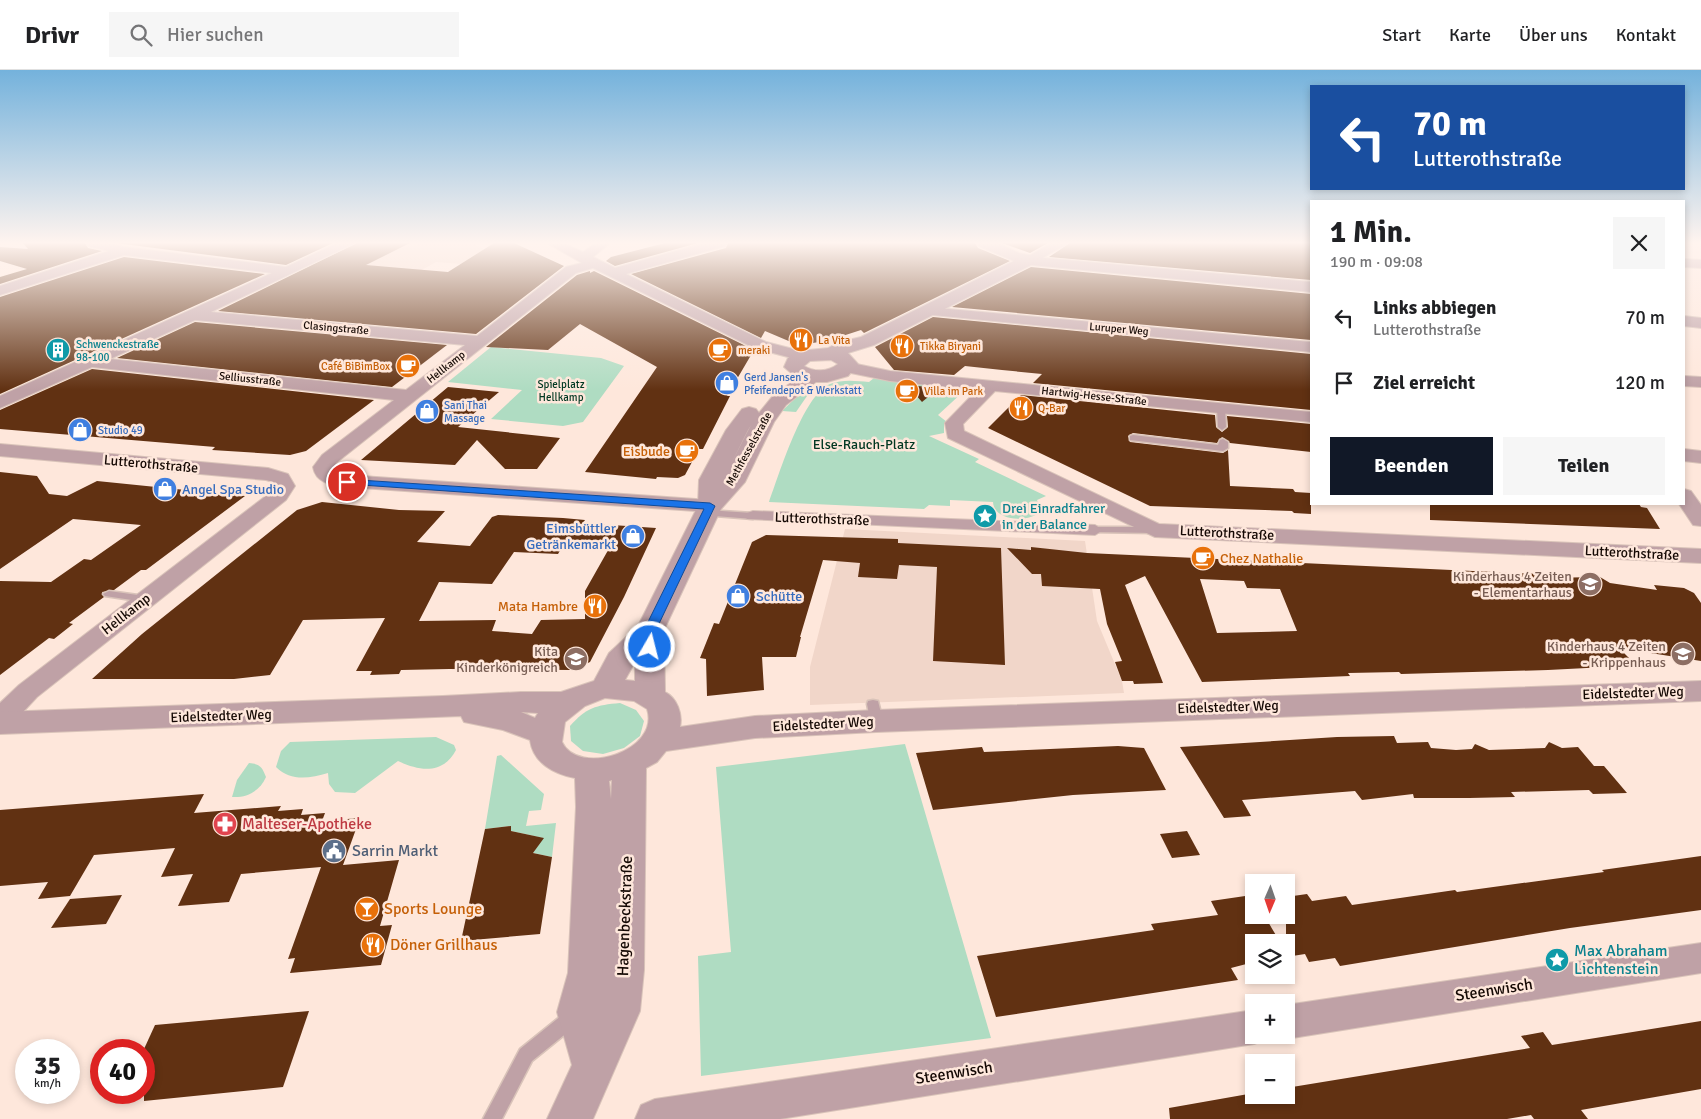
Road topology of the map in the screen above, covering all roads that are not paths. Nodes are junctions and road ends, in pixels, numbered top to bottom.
1 (243, 292) edge
2 (543, 292) edge
3 (652, 292) edge
4 (966, 292) edge
5 (927, 312) junction
6 (194, 315) junction
7 (1685, 321) edge
8 (1701, 323) edge
9 (479, 341) junction
10 (1310, 347) edge
11 (841, 360) junction
12 (90, 362) junction
13 (803, 366) junction
14 (1685, 381) edge
15 (1701, 382) edge
16 (991, 386) junction
17 (408, 396) junction
18 (0, 403) edge
19 (1221, 408) junction
20 (1310, 417) edge
21 (1222, 426) dead end
22 (1133, 438) dead end
23 (1223, 442) dead end
24 (0, 450) edge
25 (1685, 455) edge
26 (1701, 457) edge
27 (279, 496) joint
28 (1685, 496) edge
29 (708, 510) junction
30 (753, 516) joint
31 (1701, 520) edge
32 (1095, 530) joint
33 (1155, 530) junction
34 (1701, 556) edge
35 (109, 594) dead end
36 (145, 599) junction
37 (650, 630) junction
38 (605, 688) junction
39 (1701, 691) edge
40 (566, 703) junction
41 (443, 707) junction
42 (0, 719) edge
43 (0, 723) edge
44 (545, 734) junction
45 (639, 738) junction
46 (1701, 958) edge
47 (578, 1012) junction
48 (1295, 1021) edge
49 (1245, 1028) edge
50 (593, 1063) junction
51 (492, 1119) edge
52 (570, 1119) edge
53 (655, 1119) edge

1 - 6 street
2 - 9 street, Hellkamp
3 - 13 street
4 - 5 street
5 - 10 street, Luruper Weg
5 - 11 street
6 - 9 street, Clasingstraße
6 - 12 street
7 - 8 street
9 - 17 street, Hellkamp
11 - 13 street
11 - 16 street, Hartwig-Hesse-Straße
12 - 17 street, Selliusstraße
12 - 18 street
13 - 29 street, Methfesselstraße
14 - 15 street
16 - 19 street, Hartwig-Hesse-Straße
16 - 33 street
17 - 29 street, Hellkamp
19 - 20 street, Hartwig-Hesse-Straße
19 - 21 lane
22 - 23 lane
24 - 27 street, Lutterothstraße
25 - 26 street
27 - 36 street, Hellkamp
28 - 31 street
29 - 30 lane
29 - 37 street, Methfesselstraße
30 - 32 street, Lutterothstraße
32 - 33 lane, Lutterothstraße
33 - 34 street, Lutterothstraße
35 - 36 lane
36 - 42 street, Hellkamp
37 - 38 street, Methfesselstraße
37 - 45 street, Methfesselstraße
38 - 40 street
38 - 45 street
39 - 45 street, Eidelstedter Weg
40 - 41 street, Eidelstedter Weg
40 - 44 street
41 - 43 street, Eidelstedter Weg
41 - 44 street, Eidelstedter Weg
44 - 45 street
45 - 47 street
45 - 50 street, Hagenbeckstraße
46 - 48 street, Steenwisch
47 - 50 street
47 - 51 lane
49 - 53 street, Steenwisch
50 - 52 street, Hagenbeckstraße

